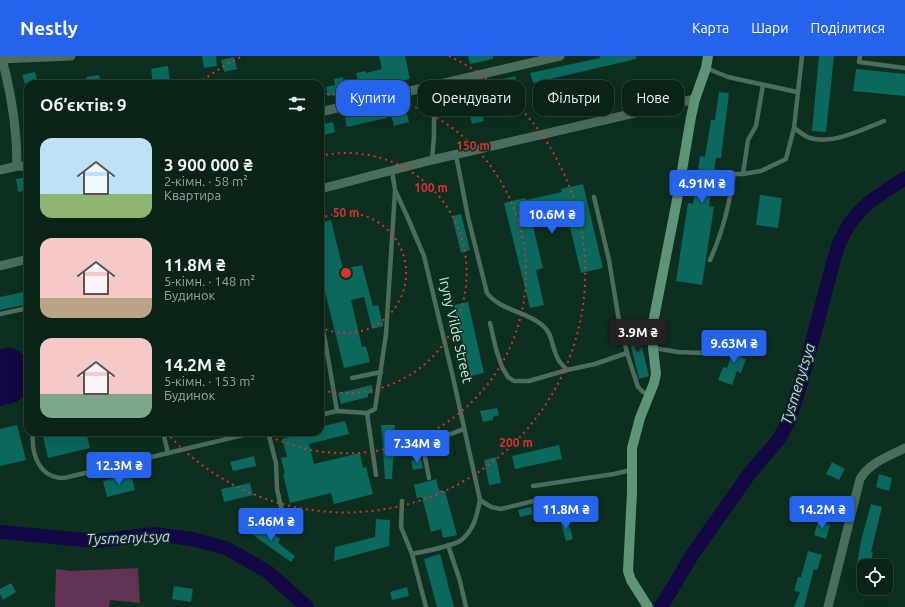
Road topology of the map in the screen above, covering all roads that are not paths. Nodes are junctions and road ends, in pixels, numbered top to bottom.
1 (71, 56) edge
2 (560, 56) edge
3 (708, 56) edge
4 (802, 56) edge
5 (860, 56) edge
6 (1, 59) edge
7 (706, 68) junction
8 (905, 68) edge
9 (458, 80) edge
10 (763, 85) junction
11 (418, 89) edge
12 (797, 92) junction
13 (695, 99) junction
14 (324, 111) edge
15 (434, 116) edge
16 (884, 121) dead end
17 (794, 128) junction
18 (456, 155) junction
19 (432, 160) junction
20 (17, 166) junction
21 (24, 167) edge
22 (0, 170) edge
23 (392, 171) junction
24 (743, 174) junction
25 (324, 188) edge
26 (395, 190) junction
27 (594, 197) dead end
28 (24, 260) edge
29 (710, 260) dead end
30 (0, 266) edge
31 (24, 309) edge
32 (0, 314) edge
33 (490, 323) dead end
34 (324, 336) edge
35 (654, 348) junction
36 (627, 353) junction
37 (728, 354) dead end
38 (567, 370) junction
39 (381, 372) junction
40 (352, 378) dead end
41 (650, 394) junction
42 (336, 411) junction
43 (367, 413) junction
44 (324, 414) edge
45 (464, 429) junction
46 (33, 436) edge
47 (164, 436) edge
48 (239, 436) edge
49 (269, 436) edge
50 (905, 448) edge
51 (168, 453) junction
52 (631, 470) junction
53 (376, 475) dead end
54 (429, 478) dead end
55 (534, 486) dead end
56 (546, 498) dead end
57 (480, 500) junction
58 (402, 501) dead end
59 (285, 524) dead end
60 (448, 545) junction
61 (412, 554) junction
62 (426, 607) edge
63 (466, 607) edge
64 (648, 607) edge
65 (828, 607) edge

1 - 6 street
2 - 9 street
3 - 7 street
4 - 12 lane
5 - 8 lane
6 - 20 street
7 - 10 lane
7 - 13 street
10 - 12 lane
10 - 24 lane
11 - 14 street
12 - 17 lane
13 - 18 street
13 - 35 street
15 - 19 lane
16 - 17 lane
17 - 24 lane
18 - 19 street
18 - 38 lane
19 - 23 street
20 - 21 street
20 - 22 street
23 - 25 street
23 - 26 lane, Iryny Vilde Street
24 - 29 lane
26 - 39 lane
26 - 45 lane, Iryny Vilde Street
27 - 36 lane
28 - 30 street
31 - 32 lane
33 - 38 lane
34 - 42 lane
35 - 37 lane
35 - 41 street
36 - 38 lane
36 - 41 lane
39 - 40 lane
39 - 43 lane
41 - 52 street
42 - 43 lane
42 - 44 lane
43 - 53 lane
45 - 54 lane
45 - 57 lane, Iryny Vilde Street
46 - 51 lane
47 - 51 lane
48 - 51 lane
49 - 59 lane
50 - 65 street
52 - 55 lane
52 - 64 street
56 - 57 lane
57 - 60 lane
58 - 61 lane
60 - 61 lane
60 - 63 lane
61 - 62 lane

